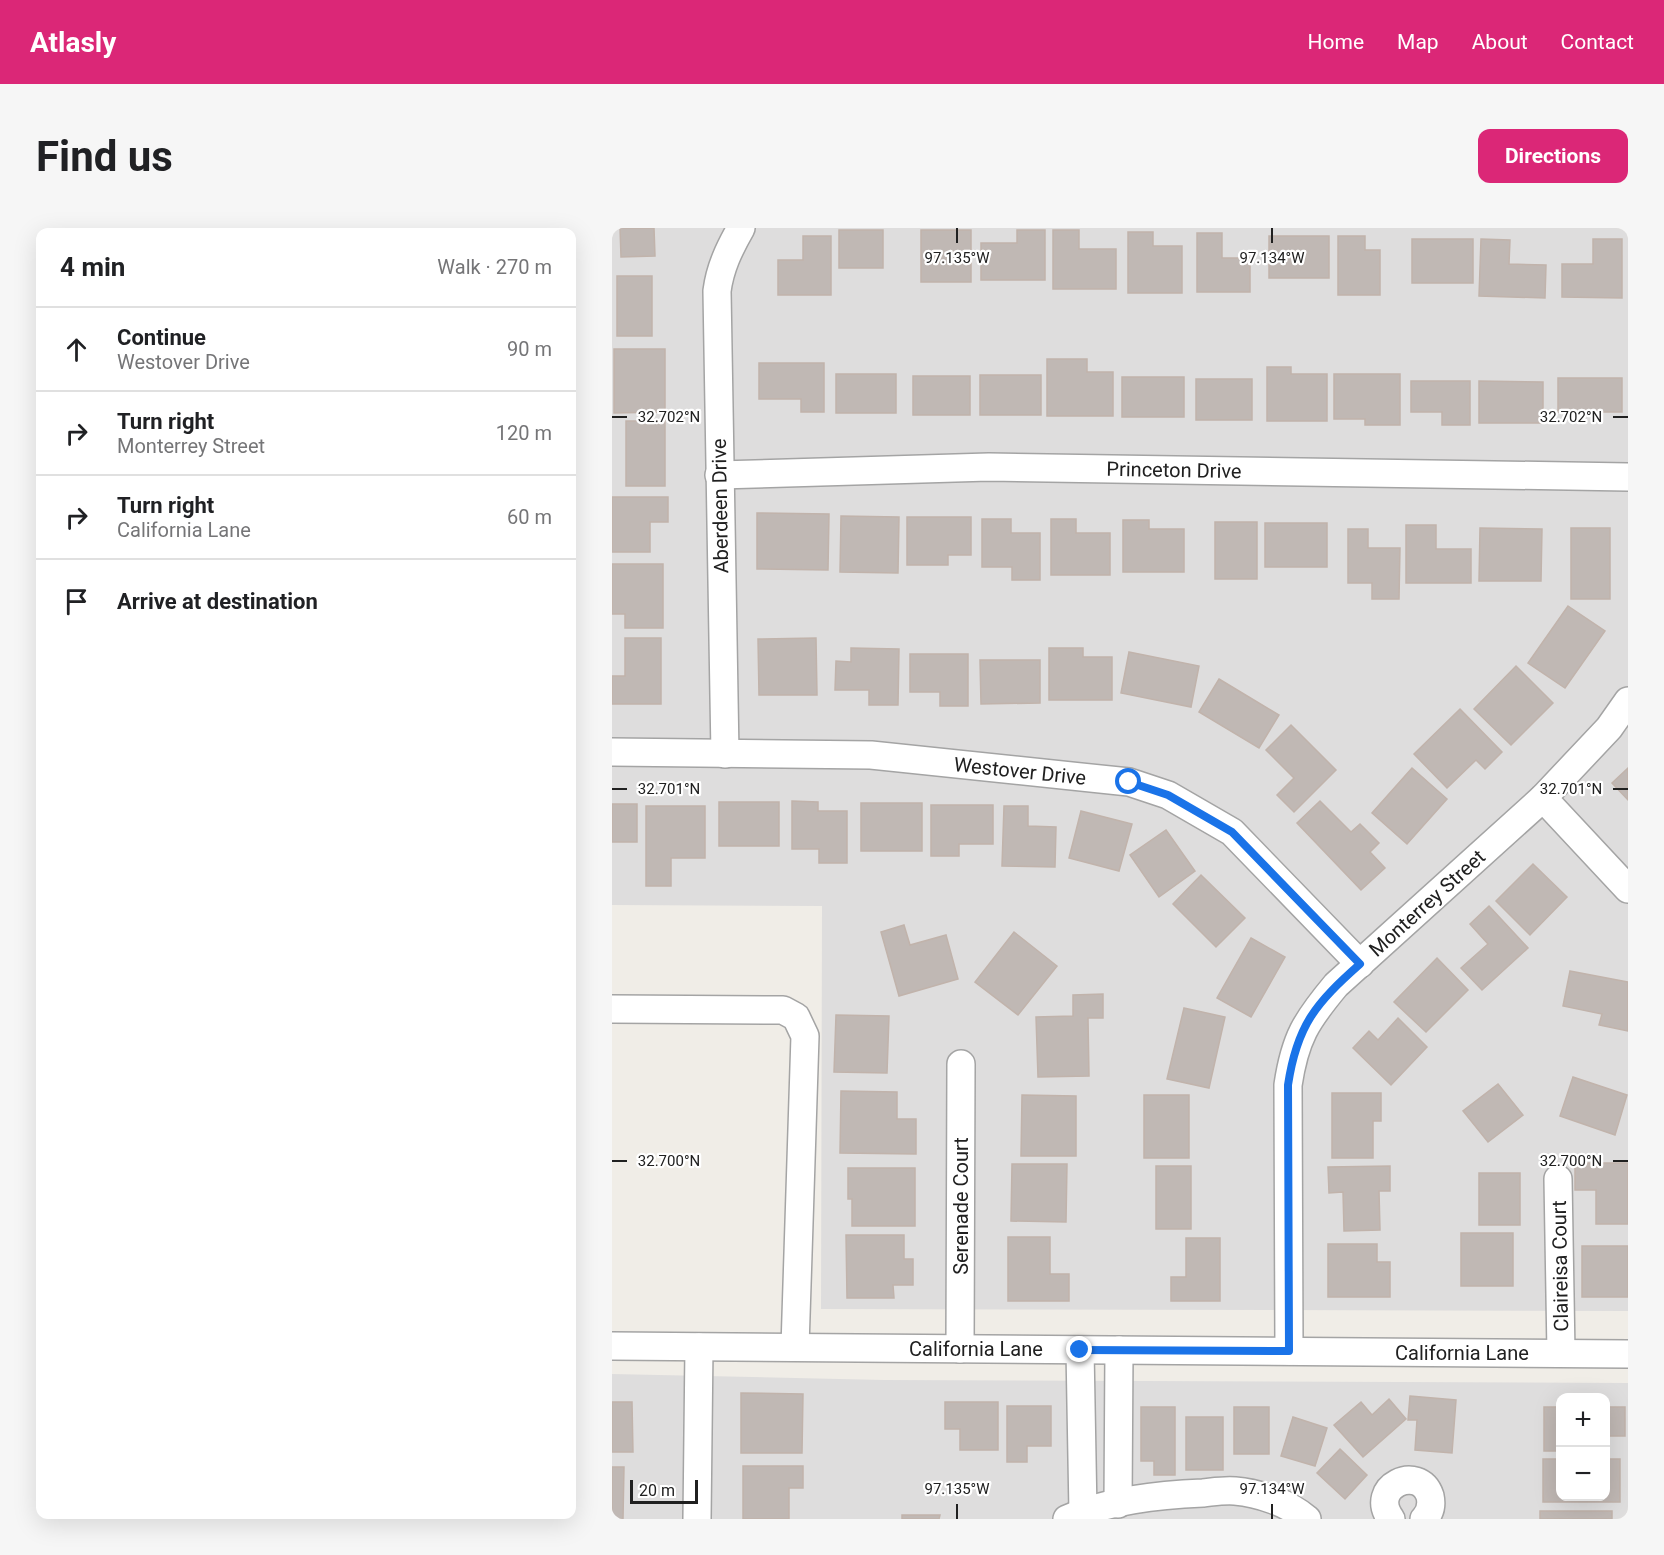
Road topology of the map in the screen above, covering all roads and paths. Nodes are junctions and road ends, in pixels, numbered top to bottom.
1 (741, 228) edge
2 (720, 475) junction
3 (1628, 477) edge
4 (1628, 701) edge
5 (612, 752) edge
6 (725, 754) junction
7 (1543, 798) junction
8 (1628, 889) edge
9 (1360, 964) junction
10 (612, 1009) edge
11 (961, 1064) dead end
12 (1558, 1179) dead end
13 (612, 1346) edge
14 (699, 1347) junction
15 (795, 1347) junction
16 (960, 1349) junction
17 (1080, 1350) junction
18 (1119, 1350) junction
19 (1289, 1351) junction
20 (1561, 1353) junction
21 (1628, 1354) edge
22 (1118, 1504) junction
23 (1075, 1516) edge
24 (697, 1519) edge
25 (1307, 1519) edge
26 (1391, 1519) edge
27 (1425, 1519) edge

1 - 2 street, Aberdeen Drive
2 - 3 street, Princeton Drive
2 - 6 street, Aberdeen Drive
4 - 7 street, Monterrey Street
5 - 6 street, Westover Drive
6 - 9 street, Westover Drive
7 - 8 street
7 - 9 street, Monterrey Street
9 - 19 street, Monterrey Street
10 - 15 street
11 - 16 street, Serenade Court
12 - 20 street, Claireisa Court
13 - 14 street, California Lane
14 - 15 street, California Lane
14 - 24 street
15 - 16 street, California Lane
16 - 17 street, California Lane
17 - 18 street, California Lane
17 - 23 street
18 - 19 street, California Lane
18 - 22 street
19 - 20 street, California Lane
20 - 21 street, California Lane
22 - 23 street
22 - 25 street
26 - 27 street

